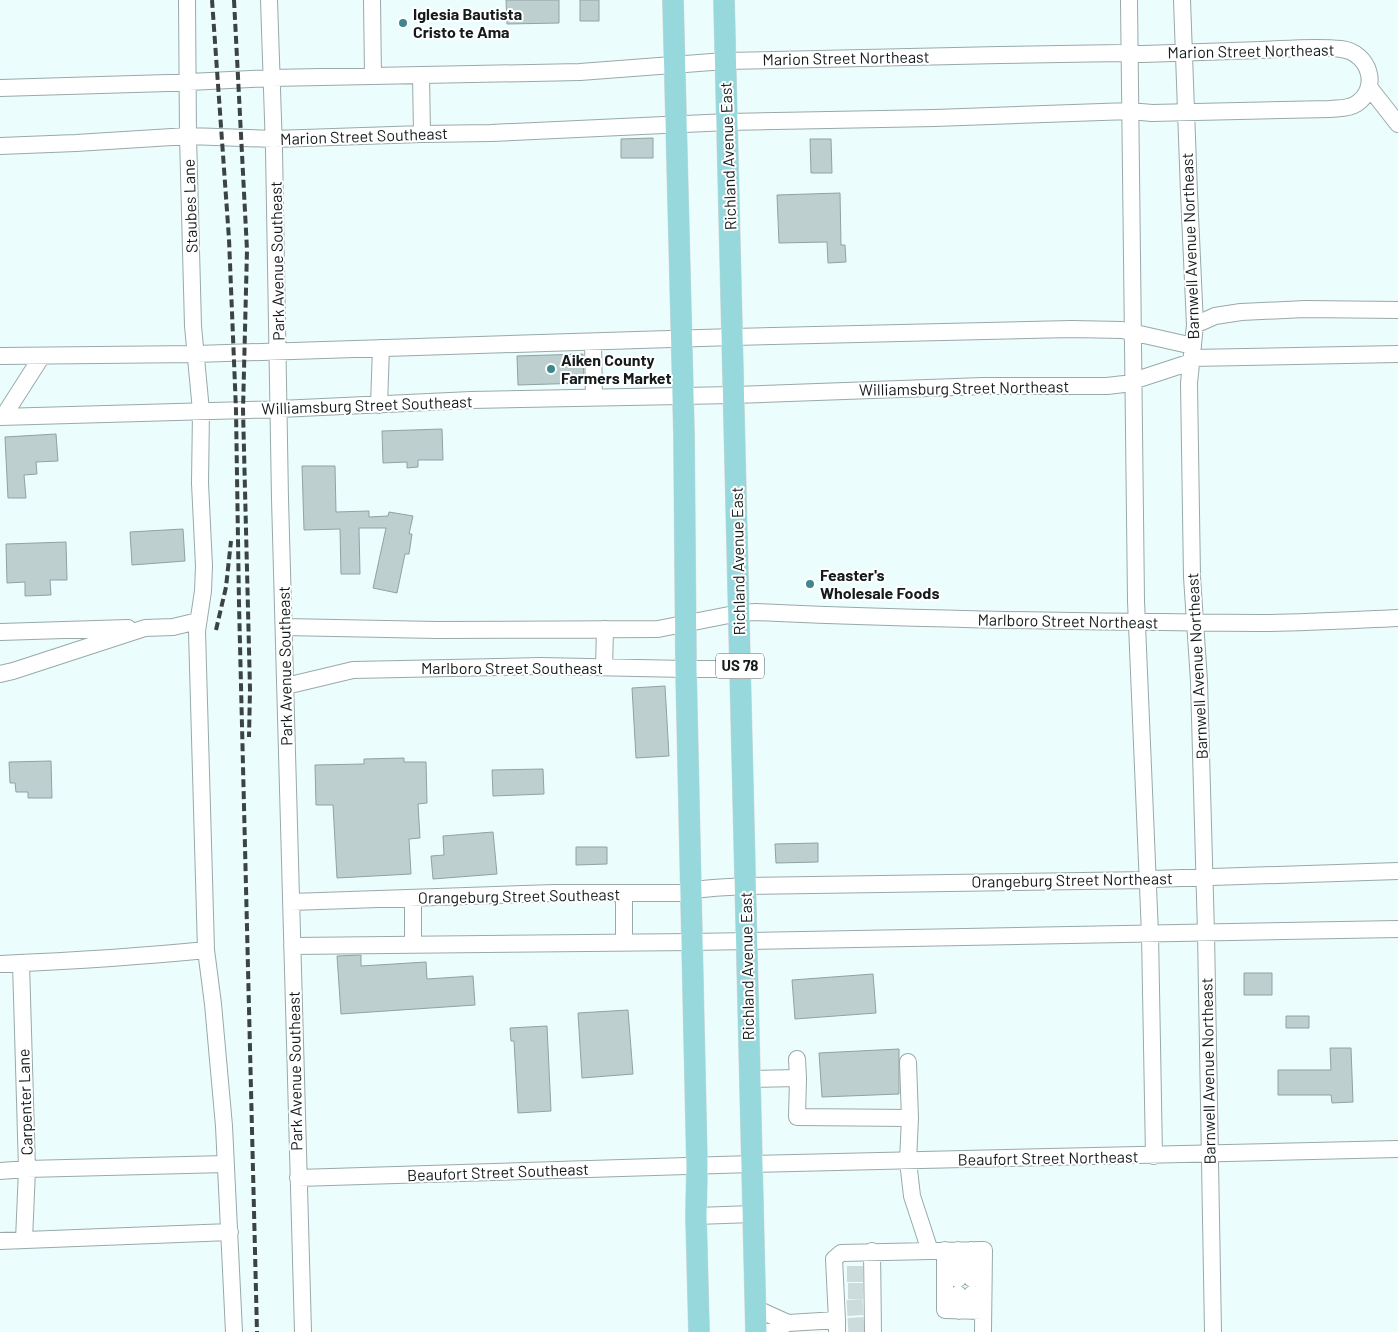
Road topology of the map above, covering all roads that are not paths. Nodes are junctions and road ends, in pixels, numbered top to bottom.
1 (188, 0) edge
2 (269, 0) edge
3 (372, 0) edge
4 (673, 0) edge
5 (724, 0) edge
6 (1129, 0) edge
7 (1182, 0) edge
8 (1130, 53) junction
9 (1183, 53) junction
10 (725, 61) junction
11 (674, 65) junction
12 (421, 75) junction
13 (373, 76) junction
14 (272, 78) junction
15 (188, 82) junction
16 (1369, 87) junction
17 (0, 88) edge
18 (1130, 111) junction
19 (1186, 112) junction
20 (728, 122) junction
21 (1398, 124) edge
22 (676, 125) junction
23 (422, 134) junction
24 (188, 136) junction
25 (274, 139) junction
26 (0, 146) edge
27 (1398, 310) edge
28 (1195, 326) junction
29 (1133, 333) junction
30 (733, 337) junction
31 (681, 339) junction
32 (593, 342) junction
33 (380, 348) junction
34 (279, 350) junction
35 (1191, 353) junction
36 (196, 354) junction
37 (1398, 354) edge
38 (0, 356) edge
39 (42, 356) junction
40 (1133, 381) junction
41 (734, 395) junction
42 (683, 396) junction
43 (594, 398) junction
44 (379, 404) junction
45 (280, 409) junction
46 (201, 412) junction
47 (1, 417) edge
48 (739, 613) junction
49 (1398, 618) edge
50 (198, 621) junction
51 (1137, 622) junction
52 (1195, 622) junction
53 (685, 624) junction
54 (284, 627) junction
55 (145, 628) junction
56 (605, 629) junction
57 (0, 632) edge
58 (604, 667) junction
59 (740, 667) junction
60 (686, 669) junction
61 (0, 674) edge
62 (286, 686) junction
63 (1398, 871) edge
64 (1204, 877) junction
65 (1148, 880) junction
66 (745, 886) junction
67 (691, 890) junction
68 (624, 893) junction
69 (413, 898) junction
70 (291, 902) junction
71 (1398, 929) edge
72 (1206, 933) junction
73 (1150, 934) junction
74 (747, 940) junction
75 (692, 942) junction
76 (624, 943) junction
77 (413, 945) junction
78 (292, 946) junction
79 (206, 950) junction
80 (21, 963) junction
81 (0, 964) edge
82 (797, 1059) dead end
83 (908, 1062) dead end
84 (798, 1078) junction
85 (750, 1079) junction
86 (910, 1118) junction
87 (1398, 1149) edge
88 (1210, 1154) junction
89 (1154, 1156) junction
90 (908, 1161) junction
91 (226, 1164) junction
92 (752, 1164) junction
93 (697, 1166) junction
94 (27, 1169) junction
95 (0, 1171) edge
96 (298, 1178) junction
97 (753, 1214) junction
98 (696, 1216) junction
99 (230, 1232) junction
100 (24, 1240) junction
101 (0, 1241) edge
102 (951, 1250) junction
103 (872, 1251) junction
104 (854, 1274) junction
105 (968, 1297) junction
106 (755, 1308) junction
107 (854, 1312) edge
108 (788, 1323) junction
109 (234, 1332) edge
110 (303, 1332) edge
111 (699, 1332) edge
112 (756, 1332) edge
113 (769, 1332) edge
114 (983, 1332) edge
115 (1214, 1332) edge

1 - 15 street, Staubes Lane
2 - 14 street, Park Avenue Southeast
3 - 13 street
4 - 11 main road
5 - 10 main road, Richland Avenue East / US 78
6 - 8 street
7 - 9 street, Barnwell Avenue Northeast
8 - 9 street, Marion Street Northeast
8 - 10 street, Marion Street Northeast
8 - 18 street
9 - 16 street, Marion Street Northeast
9 - 19 street, Barnwell Avenue Northeast
10 - 11 street
10 - 20 main road, Richland Avenue East / US 78
11 - 12 street
11 - 22 main road
12 - 13 street
12 - 23 street
13 - 14 street
14 - 15 street
14 - 25 street, Park Avenue Southeast
15 - 17 street
15 - 24 street, Staubes Lane
16 - 19 street
16 - 21 street
18 - 19 street
18 - 20 street
18 - 29 street
19 - 28 street, Barnwell Avenue Northeast
20 - 22 street, Marion Street Southeast
20 - 30 main road, Richland Avenue East / US 78
22 - 23 street, Marion Street Southeast
22 - 31 main road
23 - 25 street, Marion Street Southeast
24 - 25 street, Marion Street Southeast
24 - 26 street, Marion Street Southeast
24 - 36 street, Staubes Lane
25 - 34 street, Park Avenue Southeast
27 - 28 street
28 - 35 street, Barnwell Avenue Northeast
29 - 30 street
29 - 35 street
29 - 40 street
30 - 31 street
30 - 41 main road, Richland Avenue East / US 78
31 - 32 street
31 - 42 main road
32 - 33 street
32 - 43 street
33 - 34 street
33 - 44 street
34 - 36 street
34 - 45 street, Park Avenue Southeast
35 - 37 street
35 - 40 street, Williamsburg Street Northeast
35 - 52 street, Barnwell Avenue Northeast
36 - 39 street
36 - 46 street, Staubes Lane
38 - 39 street
39 - 47 street
40 - 41 street, Williamsburg Street Northeast
40 - 51 street
41 - 42 street, Williamsburg Street Southeast
41 - 48 main road, Richland Avenue East / US 78
42 - 43 street, Williamsburg Street Southeast
42 - 53 main road
43 - 44 street, Williamsburg Street Southeast
44 - 45 street, Williamsburg Street Southeast
45 - 46 street, Williamsburg Street Southeast
45 - 54 street, Park Avenue Southeast
46 - 47 street, Williamsburg Street Southeast
46 - 50 street
48 - 51 street, Marlboro Street Northeast
48 - 53 street
48 - 59 main road, Richland Avenue East / US 78
49 - 52 street, Marlboro Street Northeast
50 - 55 street
50 - 79 street
51 - 52 street, Marlboro Street Northeast
51 - 65 street
52 - 64 street, Barnwell Avenue Northeast
53 - 56 street
53 - 60 main road
54 - 56 street
54 - 62 street, Park Avenue Southeast
55 - 57 street
55 - 61 street
56 - 58 street
58 - 60 street, Marlboro Street Southeast
58 - 62 street, Marlboro Street Southeast
59 - 60 street, Marlboro Street Southeast
59 - 66 main road, Richland Avenue East / US 78
60 - 67 main road
62 - 70 street, Park Avenue Southeast
63 - 64 street, Orangeburg Street Northeast
64 - 65 street, Orangeburg Street Northeast
64 - 72 street, Barnwell Avenue Northeast
65 - 66 street, Orangeburg Street Northeast
65 - 73 street
66 - 67 street, Orangeburg Street Southeast
66 - 74 main road, Richland Avenue East / US 78
67 - 68 street, Orangeburg Street Southeast
67 - 75 main road
68 - 69 street, Orangeburg Street Southeast
68 - 76 street
69 - 70 street, Orangeburg Street Southeast
69 - 77 street
70 - 78 street, Park Avenue Southeast
71 - 72 street
72 - 73 street
72 - 88 street, Barnwell Avenue Northeast
73 - 74 street
73 - 89 street
74 - 75 street
74 - 85 main road, Richland Avenue East / US 78
75 - 76 street
75 - 93 main road
76 - 77 street
77 - 78 street
78 - 96 street, Park Avenue Southeast
79 - 80 street
79 - 91 street
80 - 81 street
80 - 94 street, Carpenter Lane
82 - 84 street
83 - 86 street
84 - 85 street
84 - 86 street
85 - 92 main road, Richland Avenue East / US 78
86 - 90 street
87 - 88 street, Beaufort Street Northeast
88 - 89 street, Beaufort Street Northeast
88 - 115 street, Barnwell Avenue Northeast
89 - 90 street, Beaufort Street Northeast
90 - 92 street, Beaufort Street Northeast
90 - 102 street
91 - 94 street
91 - 99 street
92 - 93 street, Beaufort Street Northeast
92 - 97 main road, Richland Avenue East / US 78
93 - 96 street, Beaufort Street Southeast
93 - 98 main road
94 - 95 street
94 - 100 street, Carpenter Lane
96 - 110 street, Park Avenue Southeast
97 - 98 street
97 - 106 main road, Richland Avenue East / US 78
98 - 111 main road
99 - 100 street
99 - 109 street
100 - 101 street
102 - 103 street
102 - 105 street
102 - 105 street
102 - 105 street
103 - 104 street
103 - 104 street
104 - 107 street
104 - 107 street
105 - 114 street
106 - 108 street
106 - 112 main road, Richland Avenue East / US 78
107 - 108 street
108 - 113 street

